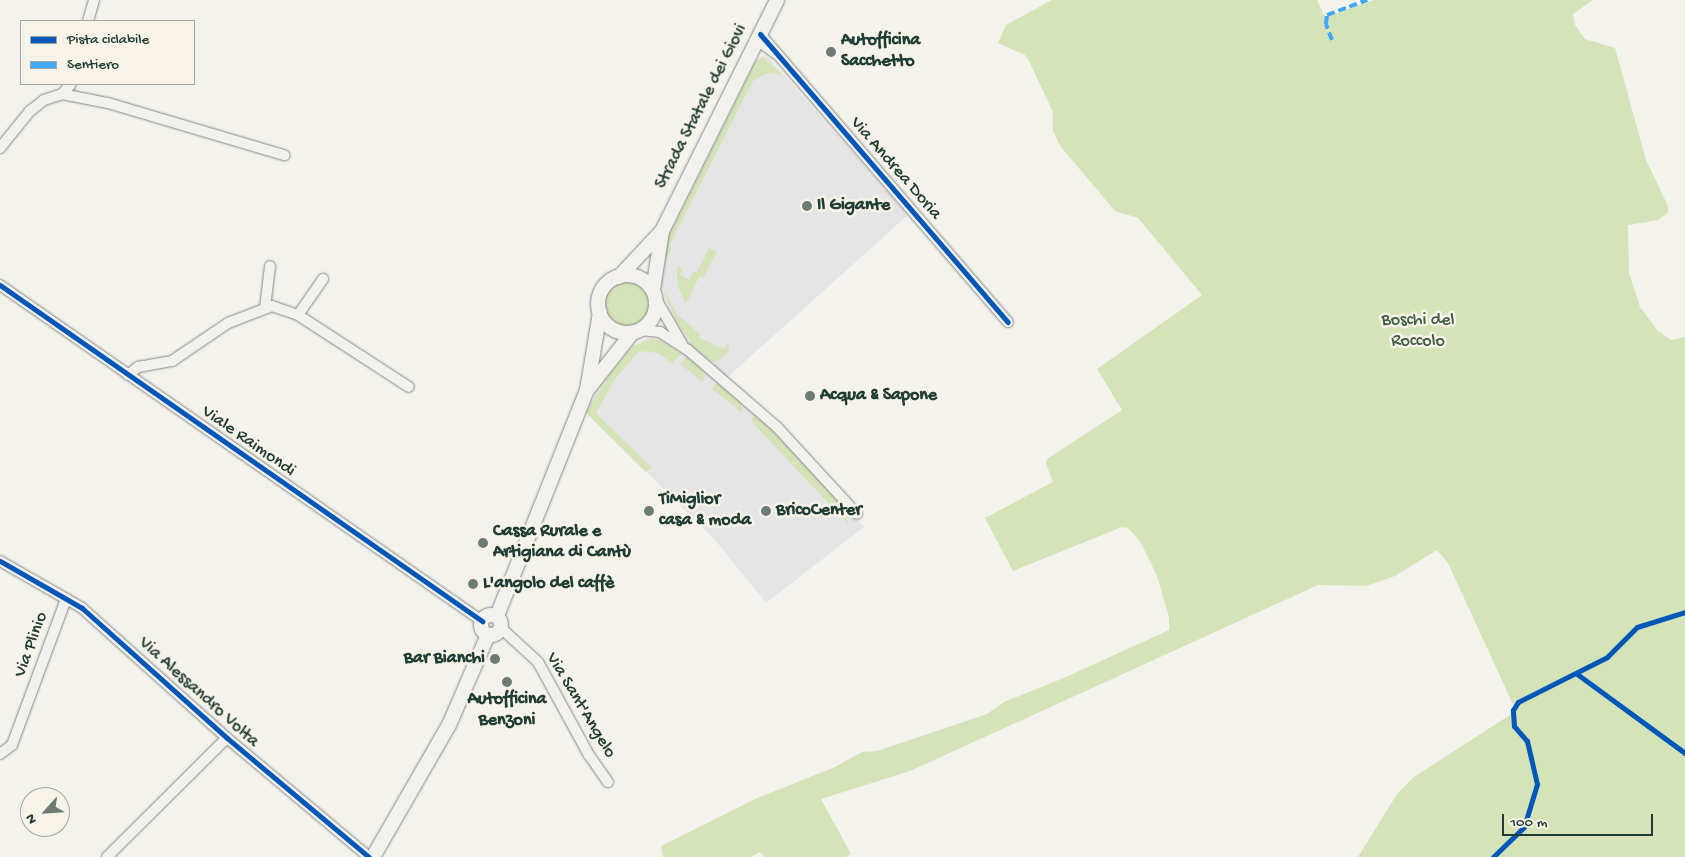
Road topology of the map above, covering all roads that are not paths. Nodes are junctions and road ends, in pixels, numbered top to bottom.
1 (94, 0) edge
2 (777, 0) edge
3 (88, 20) edge
4 (759, 37) junction
5 (69, 85) edge
6 (62, 94) junction
7 (0, 148) edge
8 (284, 155) dead end
9 (662, 231) junction
10 (270, 266) dead end
11 (619, 277) junction
12 (323, 279) dead end
13 (0, 284) edge
14 (654, 295) junction
15 (265, 308) junction
16 (600, 312) junction
17 (298, 315) junction
18 (1008, 322) dead end
19 (636, 332) junction
20 (682, 345) junction
21 (128, 375) junction
22 (409, 387) dead end
23 (587, 390) junction
24 (857, 514) dead end
25 (0, 561) edge
26 (66, 599) junction
27 (482, 621) junction
28 (499, 622) junction
29 (488, 635) junction
30 (228, 738) junction
31 (0, 754) edge
32 (608, 782) dead end
33 (107, 857) edge
34 (369, 857) edge
35 (373, 857) edge

1 - 3 street
2 - 4 main road, Strada Statale dei Giovi
4 - 9 main road, Strada Statale dei Giovi
4 - 18 street, Via Andrea Doria
5 - 6 street
6 - 7 street
6 - 8 street
9 - 11 main road, Strada Statale dei Giovi
9 - 14 main road, Strada Statale dei Giovi
10 - 15 street
11 - 14 main road
11 - 16 main road
12 - 17 street
13 - 21 street, Viale Raimondi
14 - 19 main road
14 - 20 street
15 - 17 street
15 - 21 street
16 - 19 main road
16 - 23 main road
17 - 22 street
19 - 20 street
19 - 23 main road
20 - 24 street
21 - 27 street, Viale Raimondi
23 - 28 main road
25 - 26 street, Via Alessandro Volta
26 - 30 street, Via Alessandro Volta
26 - 31 street, Via Plinio
27 - 28 main road
27 - 29 main road
28 - 29 main road
28 - 32 street, Via Sant'Angelo
29 - 35 main road
30 - 33 street
30 - 34 street, Via Alessandro Volta

